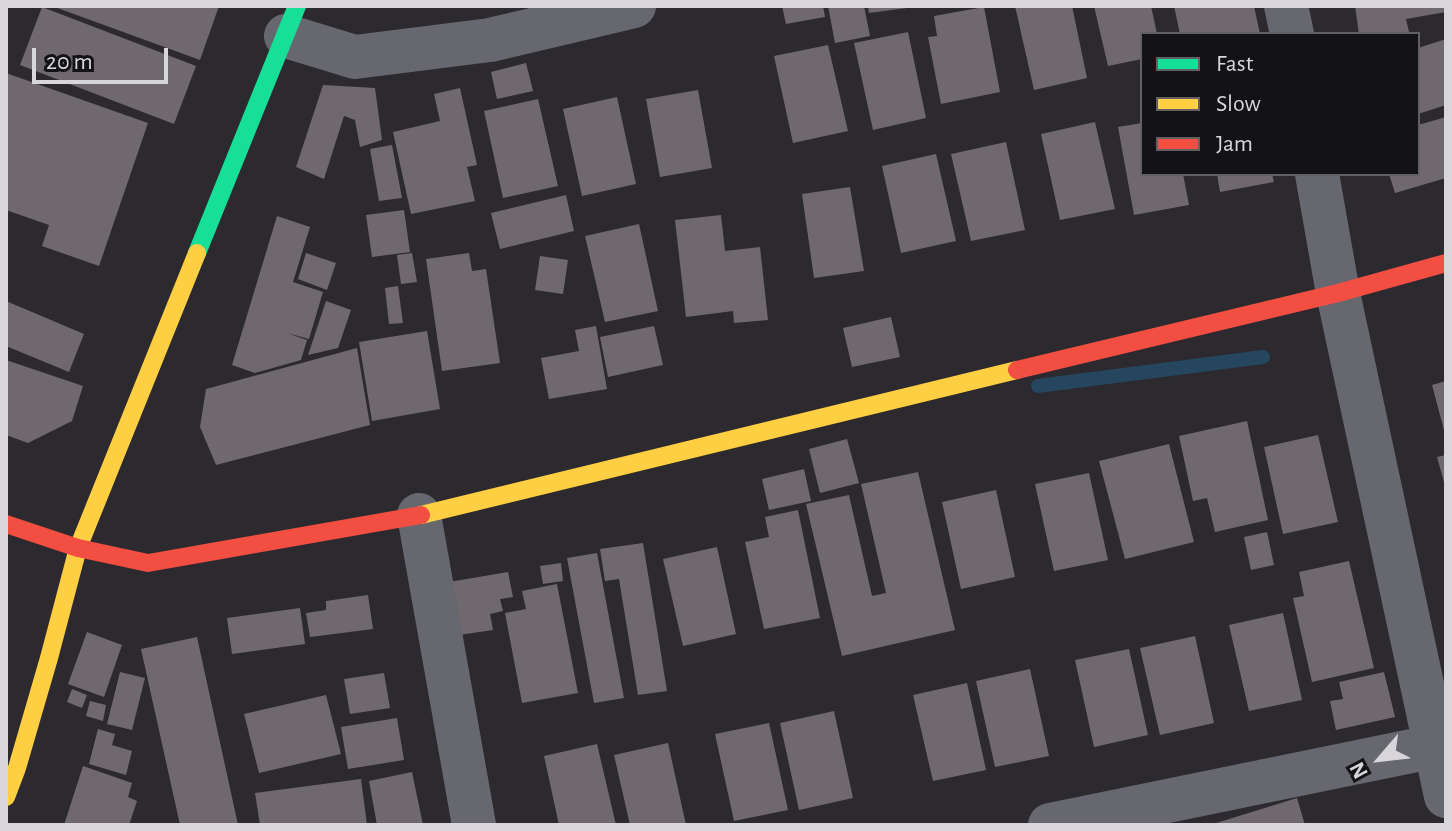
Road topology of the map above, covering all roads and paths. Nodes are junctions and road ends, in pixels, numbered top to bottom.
1 (634, 6) edge
2 (1286, 6) edge
3 (291, 21) edge
4 (1292, 32) edge
5 (1317, 176) edge
6 (1446, 263) edge
7 (1338, 293) junction
8 (419, 515) junction
9 (6, 524) edge
10 (78, 548) junction
11 (1436, 746) junction
12 (1446, 796) edge
13 (6, 797) edge
14 (474, 825) edge
15 (1050, 825) edge

1 - 3 street
2 - 4 street
3 - 10 street
5 - 7 street
6 - 7 street
7 - 8 street
7 - 11 street
8 - 10 street
8 - 14 street
9 - 10 street
10 - 13 street
11 - 12 street
11 - 15 street

